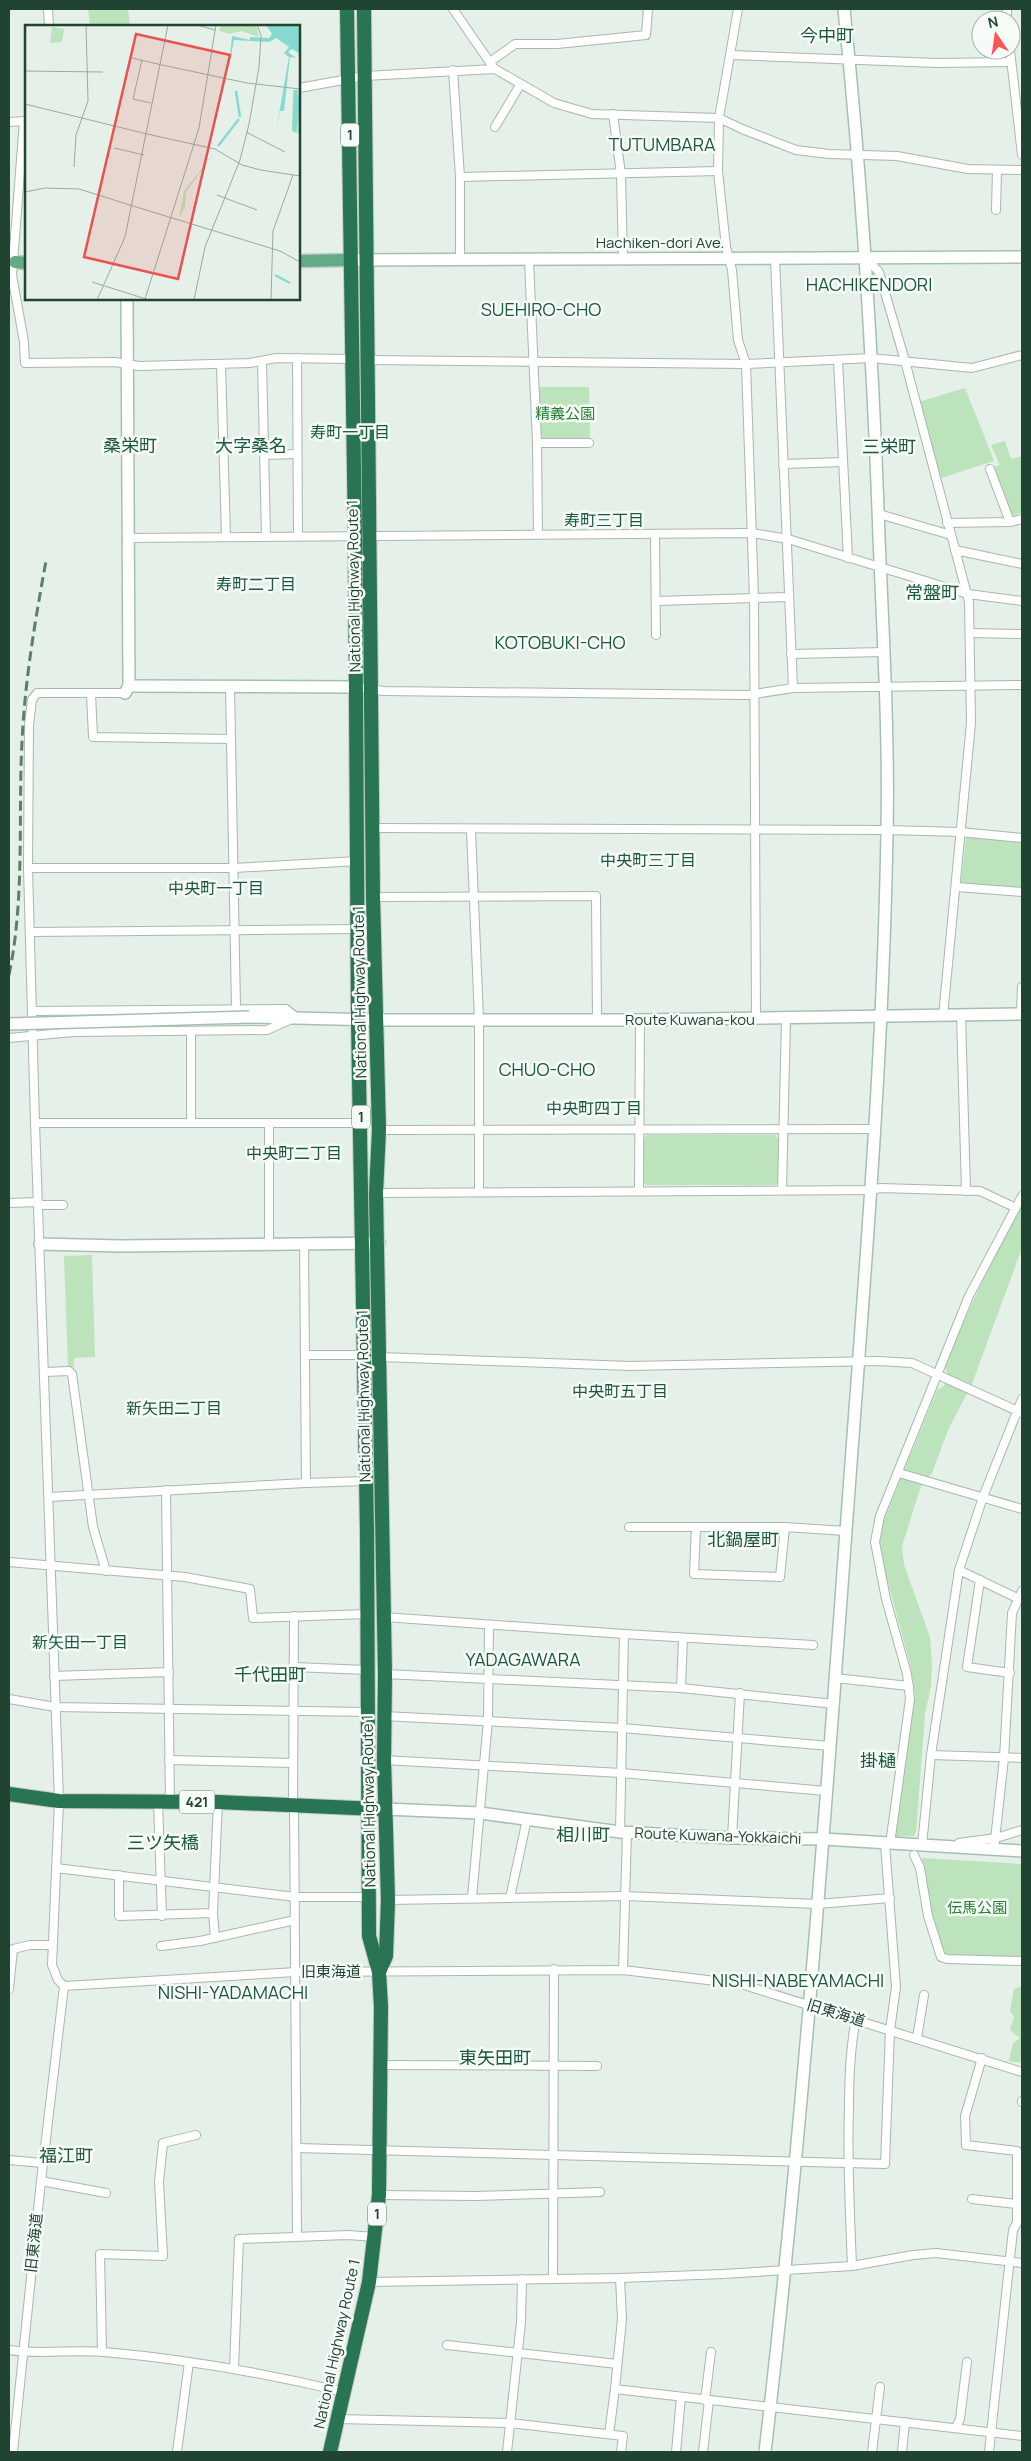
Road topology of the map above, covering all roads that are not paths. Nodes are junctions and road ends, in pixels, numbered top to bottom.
1 (48, 9) edge
2 (347, 9) edge
3 (364, 9) edge
4 (453, 9) edge
5 (648, 9) edge
6 (738, 9) edge
7 (844, 9) edge
8 (49, 25) edge
9 (731, 55) junction
10 (849, 59) junction
11 (1011, 62) joint
12 (492, 66) junction
13 (453, 70) junction
14 (365, 76) junction
15 (350, 80) junction
16 (520, 85) junction
17 (300, 88) edge
18 (613, 114) junction
19 (719, 118) junction
20 (25, 121) edge
21 (9, 122) edge
22 (495, 127) dead end
23 (1022, 154) edge
24 (857, 155) junction
25 (997, 170) junction
26 (1022, 170) edge
27 (718, 171) junction
28 (621, 174) junction
29 (460, 177) junction
30 (996, 210) dead end
31 (1022, 257) edge
32 (866, 258) junction
33 (623, 259) junction
34 (728, 259) junction
35 (775, 259) junction
36 (351, 260) junction
37 (367, 260) junction
38 (460, 260) junction
39 (529, 260) junction
40 (300, 261) edge
41 (21, 262) edge
42 (127, 300) edge
43 (1022, 355) edge
44 (298, 358) junction
45 (871, 358) junction
46 (352, 359) junction
47 (368, 360) junction
48 (838, 360) junction
49 (905, 360) junction
50 (262, 361) junction
51 (533, 362) junction
52 (778, 362) junction
53 (128, 364) junction
54 (221, 364) junction
55 (746, 364) junction
56 (537, 443) junction
57 (589, 443) dead end
58 (297, 454) junction
59 (264, 455) junction
60 (844, 462) junction
61 (783, 464) junction
62 (990, 469) dead end
63 (879, 514) junction
64 (1022, 519) edge
65 (1010, 522) junction
66 (947, 523) junction
67 (752, 533) junction
68 (538, 534) junction
69 (655, 534) junction
70 (951, 535) junction
71 (298, 536) junction
72 (355, 536) junction
73 (370, 536) junction
74 (266, 537) junction
75 (128, 538) junction
76 (226, 538) junction
77 (788, 539) junction
78 (955, 550) junction
79 (848, 558) junction
80 (1022, 564) edge
81 (881, 568) junction
82 (968, 594) junction
83 (788, 597) junction
84 (754, 598) junction
85 (656, 601) junction
86 (1022, 601) edge
87 (970, 632) junction
88 (1022, 634) edge
89 (656, 635) dead end
90 (884, 652) junction
91 (791, 654) junction
92 (1022, 685) edge
93 (230, 686) junction
94 (971, 686) junction
95 (885, 687) junction
96 (356, 688) junction
97 (793, 688) junction
98 (372, 689) junction
99 (127, 690) junction
100 (754, 693) junction
101 (91, 694) junction
102 (231, 739) junction
103 (374, 828) junction
104 (471, 830) junction
105 (756, 830) junction
106 (887, 830) junction
107 (960, 832) junction
108 (1022, 838) edge
109 (358, 860) junction
110 (28, 868) junction
111 (234, 868) junction
112 (957, 886) junction
113 (1022, 892) edge
114 (474, 896) junction
115 (374, 897) junction
116 (358, 929) junction
117 (235, 930) junction
118 (30, 932) junction
119 (1022, 987) edge
120 (236, 1008) junction
121 (32, 1011) junction
122 (1021, 1014) edge
123 (961, 1015) junction
124 (943, 1016) junction
125 (880, 1017) junction
126 (296, 1018) junction
127 (479, 1019) junction
128 (786, 1019) junction
129 (358, 1020) junction
130 (376, 1020) junction
131 (597, 1020) junction
132 (640, 1020) junction
133 (756, 1020) junction
134 (9, 1024) edge
135 (191, 1032) junction
136 (32, 1036) junction
137 (9, 1038) edge
138 (35, 1123) junction
139 (191, 1123) junction
140 (361, 1123) junction
141 (269, 1124) junction
142 (479, 1129) junction
143 (640, 1129) junction
144 (784, 1129) junction
145 (873, 1129) junction
146 (379, 1130) junction
147 (639, 1190) junction
148 (782, 1190) junction
149 (870, 1190) junction
150 (480, 1191) junction
151 (966, 1191) junction
152 (376, 1193) junction
153 (1022, 1196) edge
154 (9, 1203) edge
155 (38, 1204) junction
156 (63, 1205) dead end
157 (1014, 1207) junction
158 (304, 1243) junction
159 (362, 1243) junction
160 (379, 1243) junction
161 (40, 1244) junction
162 (269, 1244) junction
163 (306, 1355) junction
164 (364, 1355) junction
165 (380, 1357) junction
166 (858, 1362) junction
167 (45, 1372) junction
168 (938, 1375) junction
169 (1022, 1399) edge
170 (1020, 1412) edge
171 (899, 1473) junction
172 (366, 1480) junction
173 (306, 1483) junction
174 (166, 1490) junction
175 (89, 1493) junction
176 (49, 1497) junction
177 (983, 1497) junction
178 (1022, 1509) edge
179 (629, 1527) dead end
180 (696, 1527) junction
181 (785, 1527) junction
182 (846, 1531) junction
183 (9, 1562) edge
184 (50, 1566) junction
185 (959, 1570) junction
186 (106, 1571) junction
187 (168, 1576) junction
188 (980, 1580) junction
189 (1022, 1591) edge
190 (1019, 1604) edge
191 (367, 1614) junction
192 (294, 1616) junction
193 (384, 1617) junction
194 (488, 1624) junction
195 (624, 1634) junction
196 (683, 1638) junction
197 (813, 1645) dead end
198 (294, 1667) junction
199 (367, 1670) junction
200 (169, 1672) junction
201 (1010, 1673) junction
202 (385, 1674) junction
203 (54, 1676) junction
204 (489, 1678) junction
205 (835, 1678) junction
206 (622, 1686) junction
207 (909, 1686) junction
208 (681, 1688) junction
209 (740, 1693) junction
210 (9, 1700) edge
211 (834, 1704) junction
212 (55, 1707) junction
213 (169, 1708) junction
214 (293, 1711) junction
215 (368, 1712) junction
216 (383, 1716) junction
217 (488, 1720) junction
218 (622, 1728) junction
219 (738, 1736) junction
220 (830, 1746) junction
221 (931, 1755) junction
222 (1004, 1758) junction
223 (1022, 1758) edge
224 (170, 1760) junction
225 (384, 1760) junction
226 (293, 1763) junction
227 (485, 1765) junction
228 (621, 1773) junction
229 (734, 1782) junction
230 (826, 1791) junction
231 (9, 1794) edge
232 (59, 1801) junction
233 (164, 1802) junction
234 (218, 1802) junction
235 (294, 1805) junction
236 (369, 1809) junction
237 (386, 1809) junction
238 (480, 1814) junction
239 (527, 1819) junction
240 (1022, 1830) edge
241 (623, 1832) junction
242 (732, 1838) junction
243 (823, 1839) junction
244 (887, 1844) junction
245 (995, 1844) junction
246 (922, 1845) junction
247 (1022, 1851) edge
248 (914, 1855) dead end
249 (56, 1868) junction
250 (119, 1875) junction
251 (161, 1880) junction
252 (213, 1887) junction
253 (624, 1896) junction
254 (370, 1897) junction
255 (295, 1898) junction
256 (472, 1898) junction
257 (510, 1898) junction
258 (890, 1898) junction
259 (388, 1900) junction
260 (818, 1904) junction
261 (213, 1913) junction
262 (162, 1916) junction
263 (295, 1920) junction
264 (215, 1938) junction
265 (52, 1945) junction
266 (161, 1946) dead end
267 (11, 1949) edge
268 (1022, 1961) edge
269 (554, 1969) junction
270 (623, 1970) junction
271 (296, 1972) junction
272 (379, 1972) junction
273 (64, 1986) junction
274 (9, 1989) edge
275 (924, 1995) dead end
276 (810, 2005) junction
277 (856, 2019) junction
278 (890, 2030) junction
279 (918, 2038) junction
280 (982, 2058) junction
281 (380, 2064) junction
282 (553, 2066) junction
283 (597, 2066) dead end
284 (1022, 2072) edge
285 (196, 2135) dead end
286 (297, 2148) junction
287 (381, 2152) junction
288 (553, 2156) junction
289 (9, 2160) edge
290 (794, 2161) junction
291 (43, 2163) junction
292 (847, 2163) junction
293 (41, 2181) junction
294 (600, 2192) dead end
295 (106, 2193) dead end
296 (553, 2194) junction
297 (380, 2195) junction
298 (972, 2199) dead end
299 (1016, 2204) junction
300 (1019, 2223) edge
301 (297, 2236) junction
302 (375, 2237) junction
303 (1010, 2261) junction
304 (1022, 2263) edge
305 (852, 2266) junction
306 (784, 2269) junction
307 (620, 2278) junction
308 (522, 2279) junction
309 (553, 2279) junction
310 (369, 2282) junction
311 (447, 2346) dead end
312 (9, 2350) edge
313 (102, 2351) junction
314 (23, 2352) junction
315 (711, 2352) dead end
316 (517, 2353) junction
317 (189, 2362) junction
318 (967, 2362) dead end
319 (617, 2364) junction
320 (234, 2368) junction
321 (880, 2387) dead end
322 (615, 2389) junction
323 (344, 2392) junction
324 (681, 2397) junction
325 (707, 2400) junction
326 (770, 2407) junction
327 (338, 2419) junction
328 (876, 2419) junction
329 (905, 2422) junction
330 (510, 2423) junction
331 (956, 2427) junction
332 (992, 2432) junction
333 (609, 2434) junction
334 (1022, 2436) edge
335 (12, 2452) edge
336 (177, 2452) edge
337 (330, 2452) edge
338 (507, 2452) edge
339 (621, 2452) edge
340 (676, 2452) edge
341 (703, 2452) edge
342 (765, 2452) edge
343 (872, 2452) edge
344 (902, 2452) edge
345 (989, 2452) edge

1 - 8 street
2 - 15 highway, National Highway Route 1 / 1
3 - 14 highway, National Highway Route 1 / 1
4 - 12 street
5 - 12 street
6 - 9 street
7 - 10 street
9 - 10 street
9 - 19 street
10 - 11 street
10 - 24 street
11 - 23 street
12 - 13 street
12 - 16 street
13 - 14 street
13 - 29 street
14 - 15 street
14 - 37 highway, National Highway Route 1 / 1
15 - 17 street
15 - 36 highway, National Highway Route 1 / 1
16 - 18 street
16 - 22 street
18 - 19 street
18 - 28 street
19 - 24 street
19 - 27 street
20 - 21 street
20 - 41 street
24 - 25 street
24 - 32 street
25 - 26 street
25 - 30 street
27 - 28 street
27 - 34 street
28 - 29 street
28 - 33 street
29 - 38 street
31 - 32 street, Hachiken-dori Ave.
32 - 35 street, Hachiken-dori Ave.
32 - 45 street
32 - 49 street
33 - 34 street, Hachiken-dori Ave.
33 - 39 street, Hachiken-dori Ave.
34 - 35 street, Hachiken-dori Ave.
34 - 55 street
35 - 52 street
36 - 37 street, Hachiken-dori Ave.
36 - 40 main road, Hachiken-dori Ave.
36 - 46 highway, National Highway Route 1 / 1
37 - 38 street, Hachiken-dori Ave.
37 - 47 highway, National Highway Route 1 / 1
38 - 39 street, Hachiken-dori Ave.
39 - 51 street
41 - 53 street
42 - 53 street
43 - 49 street
44 - 46 street
44 - 50 street
44 - 58 street
45 - 48 street
45 - 49 street
45 - 63 street
46 - 72 highway, National Highway Route 1 / 1
47 - 51 street
47 - 73 highway, National Highway Route 1 / 1
48 - 52 street
48 - 60 street
49 - 66 street
50 - 54 street
50 - 59 street
51 - 55 street
51 - 56 street
52 - 55 street
52 - 61 street
53 - 54 street
53 - 75 street
54 - 76 street
55 - 67 street
56 - 57 street
56 - 68 street
58 - 59 street
58 - 71 street
59 - 74 street
60 - 61 street
60 - 79 street
61 - 77 street
62 - 65 street
63 - 70 street
63 - 81 street
64 - 65 street
65 - 66 street
66 - 70 street
67 - 69 street
67 - 77 street
67 - 84 street
68 - 69 street
68 - 73 street
69 - 85 street
70 - 78 street
71 - 72 street
71 - 74 street
72 - 73 street
72 - 96 highway, National Highway Route 1 / 1
73 - 98 highway, National Highway Route 1 / 1
74 - 76 street
75 - 76 street
75 - 99 street
77 - 79 street
77 - 83 street
78 - 80 street
78 - 82 street
79 - 81 street
81 - 82 street
81 - 90 street
82 - 86 street
82 - 87 street
83 - 84 street
83 - 91 street
84 - 85 street
84 - 100 street
85 - 89 street
87 - 88 street
87 - 94 street
90 - 91 street
90 - 95 street
91 - 97 street
92 - 94 street
93 - 96 street
93 - 99 street
93 - 102 street
94 - 95 street
94 - 107 street
95 - 97 street
95 - 106 street
96 - 98 street
96 - 109 highway, National Highway Route 1 / 1
97 - 100 street
98 - 100 street
98 - 103 highway, National Highway Route 1 / 1
99 - 101 street
100 - 105 street
101 - 102 street
101 - 110 street
102 - 111 street
103 - 104 street
103 - 115 highway, National Highway Route 1 / 1
104 - 105 street
104 - 114 street
105 - 106 street
105 - 133 street
106 - 107 street
106 - 125 street
107 - 108 street
107 - 112 street
109 - 111 street
109 - 116 highway, National Highway Route 1 / 1
110 - 111 street
110 - 118 street
111 - 117 street
112 - 113 street
112 - 124 street
114 - 115 street
114 - 127 street
114 - 131 street
115 - 130 highway, National Highway Route 1 / 1
116 - 117 street
116 - 129 highway, National Highway Route 1 / 1
117 - 118 street
117 - 120 street
118 - 121 street
119 - 122 street
120 - 121 street
120 - 126 street
121 - 136 street
122 - 123 street, Route Kuwana-kou
123 - 124 street, Route Kuwana-kou
123 - 151 street
124 - 125 street, Route Kuwana-kou
125 - 128 street, Route Kuwana-kou
125 - 145 street
126 - 129 street, Route Kuwana-kou
126 - 134 street, Route Kuwana-kou, bridge
126 - 135 street
127 - 130 street, Route Kuwana-kou
127 - 131 street, Route Kuwana-kou
127 - 142 street
128 - 133 street, Route Kuwana-kou
128 - 144 street
129 - 130 street, Route Kuwana-kou
129 - 140 highway, National Highway Route 1 / 1
130 - 146 highway, National Highway Route 1 / 1
131 - 132 street, Route Kuwana-kou
132 - 133 street, Route Kuwana-kou
132 - 143 street
135 - 136 street
135 - 139 street
136 - 137 street
136 - 138 street
138 - 139 street
138 - 155 street
139 - 141 street
140 - 141 street
140 - 159 highway, National Highway Route 1 / 1
141 - 162 street
142 - 143 street
142 - 146 street
142 - 150 street
143 - 144 street
143 - 147 street
144 - 145 street
144 - 148 street
145 - 149 street
146 - 152 highway, National Highway Route 1 / 1
147 - 148 street
147 - 150 street
148 - 149 street
149 - 151 street
149 - 166 street
150 - 152 street
151 - 157 street
152 - 160 highway, National Highway Route 1 / 1
153 - 157 street
154 - 155 street
155 - 156 street
155 - 161 street
157 - 168 street
158 - 159 street
158 - 162 street
158 - 163 street
159 - 160 street
159 - 164 highway, National Highway Route 1 / 1
160 - 165 highway, National Highway Route 1 / 1
161 - 162 street
161 - 167 street
163 - 164 street
163 - 173 street
164 - 172 highway, National Highway Route 1 / 1
165 - 166 street
165 - 193 highway, National Highway Route 1 / 1
166 - 168 street
166 - 182 street
167 - 175 street
167 - 176 street
168 - 170 street
168 - 171 street
169 - 170 street
170 - 177 street
171 - 177 street
171 - 207 street
172 - 173 street
172 - 191 highway, National Highway Route 1 / 1
173 - 174 street
174 - 175 street
174 - 187 street
175 - 176 street
175 - 186 street
176 - 184 street
177 - 178 street
177 - 185 street
179 - 180 street
180 - 181 street
180 - 181 street
181 - 182 street
182 - 205 street
183 - 184 street
184 - 186 street
184 - 203 street
185 - 188 street
185 - 221 street
186 - 187 street
187 - 192 street
187 - 200 street
188 - 190 street
188 - 201 street
189 - 190 street
190 - 201 street
191 - 192 street
191 - 199 highway, National Highway Route 1 / 1
192 - 198 street
193 - 194 street
193 - 202 highway, National Highway Route 1 / 1
194 - 195 street
194 - 204 street
195 - 196 street
195 - 206 street
196 - 197 street
196 - 208 street
198 - 199 street
198 - 214 street
199 - 215 highway, National Highway Route 1 / 1
200 - 203 street
200 - 213 street
201 - 222 street
202 - 204 street
202 - 216 highway, National Highway Route 1 / 1
203 - 212 street
204 - 206 street
204 - 217 street
205 - 207 street
205 - 211 street
206 - 208 street
206 - 218 street
207 - 244 street
208 - 209 street
209 - 211 street
209 - 219 street
210 - 212 street
211 - 220 street
212 - 213 street
212 - 232 street
213 - 214 street
213 - 224 street
214 - 215 street
214 - 226 street
215 - 236 highway, National Highway Route 1 / 1
216 - 217 street
216 - 225 highway, National Highway Route 1 / 1
217 - 218 street
217 - 227 street
218 - 219 street
218 - 228 street
219 - 220 street
219 - 229 street
220 - 230 street
221 - 222 street
221 - 246 street
222 - 223 street
222 - 245 street
224 - 226 street
224 - 233 street
225 - 227 street
225 - 237 highway, National Highway Route 1 / 1
226 - 235 street
227 - 228 street
227 - 238 street
228 - 229 street
228 - 241 street
229 - 230 street
229 - 242 street
230 - 243 street
231 - 232 highway, 421
232 - 233 highway, 421
232 - 249 street
233 - 234 highway, 421
233 - 251 street
234 - 235 highway, 421
234 - 252 street
235 - 236 highway, 421
235 - 255 street
236 - 237 highway, 421
236 - 254 highway, National Highway Route 1 / 1
237 - 238 street, Route Kuwana-Yokkaichi
237 - 259 highway, National Highway Route 1 / 1
238 - 239 street, Route Kuwana-Yokkaichi
238 - 256 street
239 - 241 street, Route Kuwana-Yokkaichi
239 - 257 street
240 - 245 street
241 - 242 street, Route Kuwana-Yokkaichi
241 - 253 street
242 - 243 street, Route Kuwana-Yokkaichi
243 - 244 street, Route Kuwana-Yokkaichi
243 - 260 street
244 - 246 street, Route Kuwana-Yokkaichi
244 - 258 street
245 - 246 street, Route Kuwana-Yokkaichi
245 - 247 street, Route Kuwana-Yokkaichi
248 - 268 street
249 - 250 street
249 - 265 street
250 - 251 street
250 - 262 street
251 - 252 street
251 - 262 street
252 - 255 street
252 - 261 street
253 - 257 street
253 - 260 street
253 - 270 street
254 - 255 street
254 - 272 highway, National Highway Route 1 / 1
255 - 263 street
256 - 257 street
256 - 259 street
258 - 260 street
258 - 278 street
259 - 272 highway, National Highway Route 1 / 1
260 - 276 street
261 - 262 street
261 - 264 street
263 - 264 street
263 - 271 street
264 - 266 street
265 - 267 street
265 - 273 street
267 - 274 street
269 - 270 street, 旧東海道
269 - 272 street, 旧東海道
269 - 282 street
270 - 276 street, 旧東海道
271 - 272 street, 旧東海道
271 - 273 street, 旧東海道
271 - 286 street
272 - 281 highway, National Highway Route 1 / 1
273 - 291 street, 旧東海道
275 - 279 street
276 - 277 street, 旧東海道
276 - 290 street
277 - 278 street, 旧東海道
277 - 292 street
278 - 279 street, 旧東海道
278 - 292 street
279 - 280 street, 旧東海道
280 - 284 street, 旧東海道
280 - 299 street
281 - 282 street
281 - 287 highway, National Highway Route 1 / 1
282 - 283 street
282 - 288 street
285 - 313 street
286 - 287 street
286 - 301 street
287 - 288 street
287 - 297 highway, National Highway Route 1 / 1
288 - 290 street
288 - 296 street
289 - 291 street
290 - 292 street
290 - 306 street
291 - 293 street, 旧東海道
292 - 305 street
293 - 295 street
293 - 314 street, 旧東海道
294 - 296 street
296 - 297 street
296 - 309 street
297 - 302 highway, National Highway Route 1 / 1
298 - 299 street
299 - 300 street
300 - 303 street
301 - 302 street
301 - 320 street
302 - 310 highway, National Highway Route 1 / 1
303 - 304 street
303 - 305 street
303 - 332 street
305 - 306 street
306 - 307 street
306 - 326 street
307 - 309 street
307 - 319 street
308 - 309 street
308 - 310 street
308 - 316 street
310 - 323 highway, National Highway Route 1 / 1
311 - 316 street
312 - 314 street
313 - 314 street
313 - 317 street
314 - 335 street, 旧東海道
315 - 325 street
316 - 319 street
316 - 330 street
317 - 320 street
317 - 336 street
318 - 331 street
319 - 322 street
320 - 323 street
321 - 328 street
322 - 324 street
322 - 333 street
323 - 327 highway, National Highway Route 1 / 1
324 - 325 street
324 - 340 street
325 - 326 street
325 - 341 street
326 - 328 street
326 - 342 street
327 - 330 street
327 - 337 highway, National Highway Route 1 / 1
328 - 329 street
328 - 343 street
329 - 331 street
329 - 344 street
330 - 333 street
330 - 338 street
331 - 332 street
332 - 334 street
332 - 345 street
333 - 339 street

